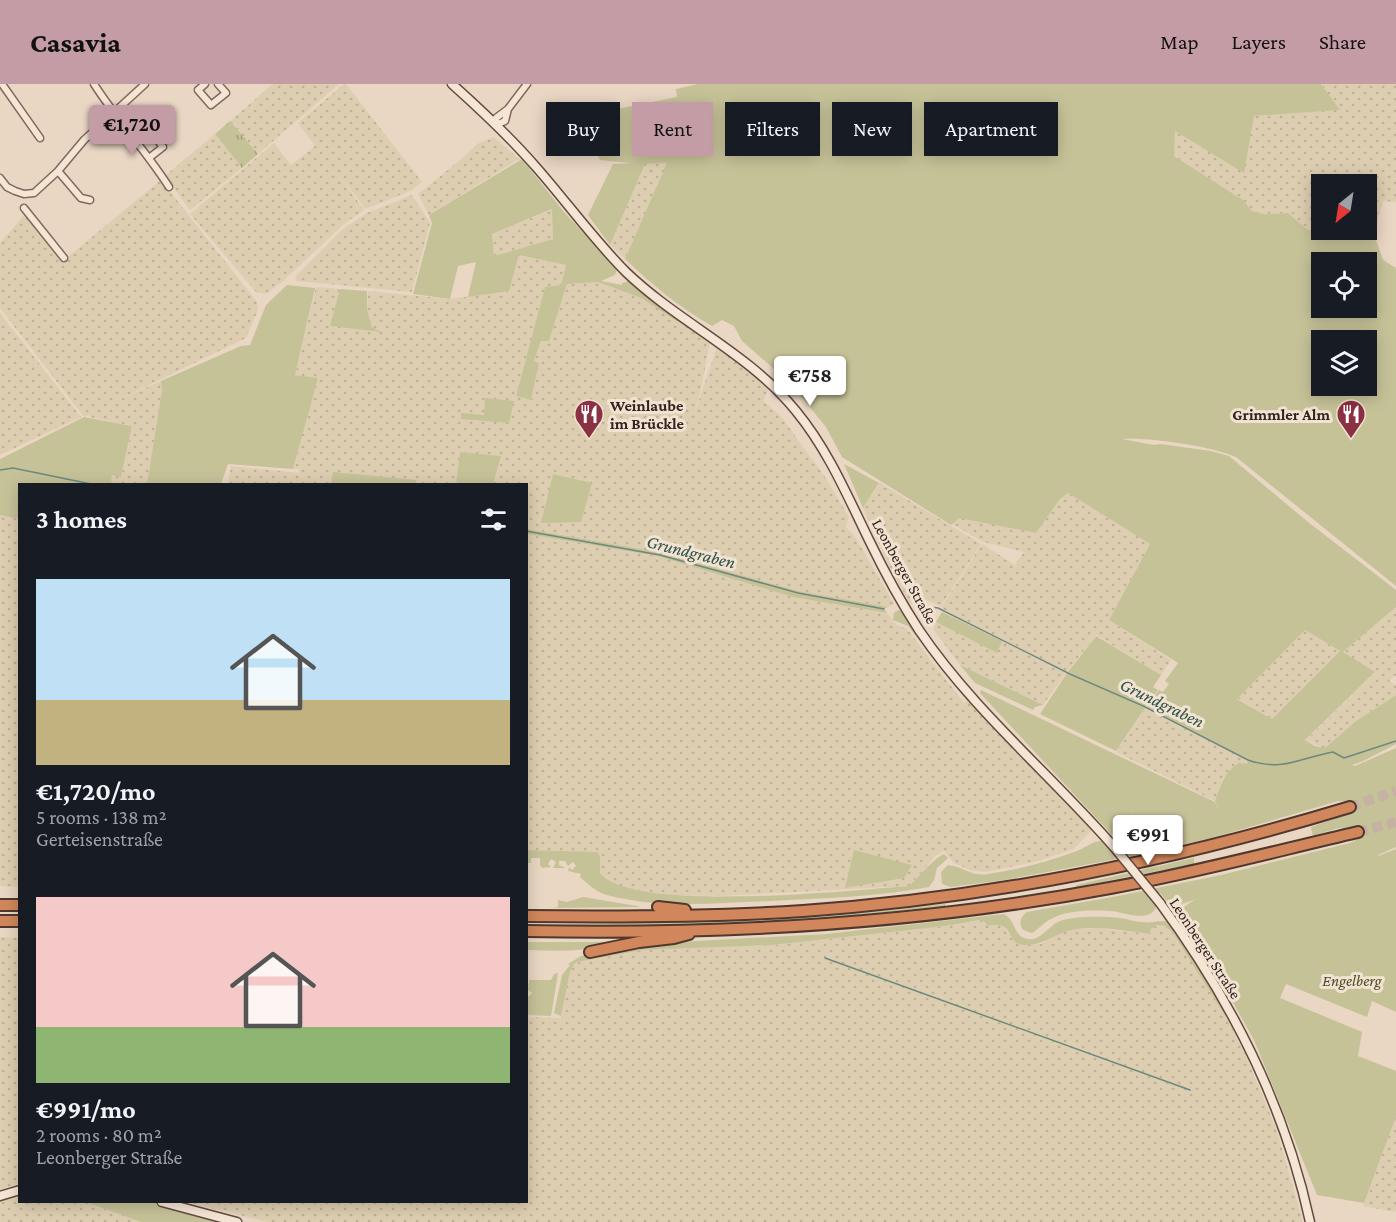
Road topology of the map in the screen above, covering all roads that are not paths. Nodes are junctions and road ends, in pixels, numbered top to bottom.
1 (2, 84) edge
2 (94, 84) edge
3 (145, 84) edge
4 (218, 84) edge
5 (452, 84) edge
6 (527, 84) edge
7 (201, 85) edge
8 (113, 113) junction
9 (496, 125) junction
10 (40, 138) dead end
11 (137, 142) junction
12 (149, 158) junction
13 (58, 171) junction
14 (0, 178) edge
15 (169, 187) dead end
16 (90, 200) dead end
17 (24, 208) dead end
18 (64, 258) dead end
19 (1350, 807) tunnel mouth
20 (1358, 832) tunnel mouth
21 (0, 905) edge
22 (18, 905) edge
23 (658, 907) dead end
24 (724, 915) junction
25 (528, 916) edge
26 (0, 921) edge
27 (18, 921) edge
28 (700, 930) junction
29 (528, 931) edge
30 (590, 952) dead end
31 (18, 1191) edge
32 (0, 1196) edge
33 (166, 1203) edge
34 (237, 1222) edge
35 (1310, 1222) edge

1 - 10 street
2 - 8 street
3 - 8 street
4 - 7 street
5 - 9 main road, Leonberger Straße
6 - 9 street
8 - 11 street
8 - 13 street
9 - 35 main road, Leonberger Straße, bridge
11 - 12 street
11 - 12 street
12 - 15 street
13 - 14 street
13 - 16 street
17 - 18 street
19 - 24 highway
20 - 28 highway
21 - 22 highway
23 - 24 highway
24 - 25 highway
26 - 27 highway
28 - 29 highway
28 - 30 highway
31 - 32 main road
33 - 34 main road

